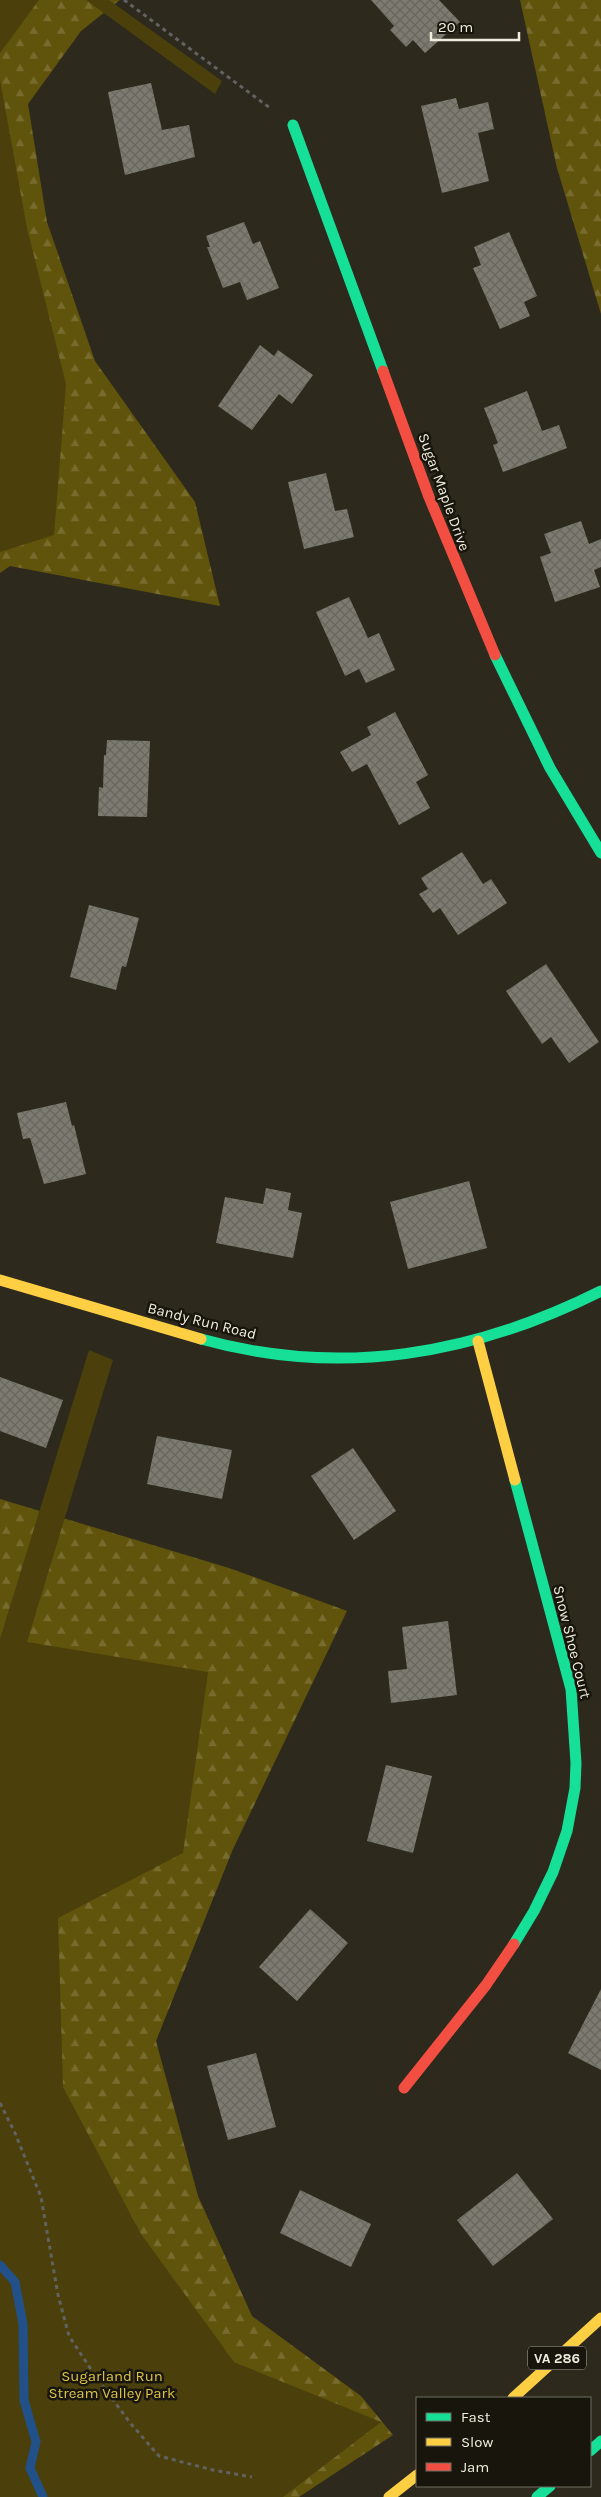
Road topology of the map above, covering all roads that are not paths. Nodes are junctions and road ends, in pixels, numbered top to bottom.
1 (294, 125) road end
2 (601, 853) edge
3 (0, 1280) edge
4 (601, 1291) edge
5 (478, 1341) junction
6 (404, 2088) dead end
7 (601, 2318) edge
8 (514, 2397) edge
9 (601, 2441) edge
10 (591, 2450) edge
11 (416, 2476) edge
12 (549, 2487) edge
13 (389, 2497) edge
14 (537, 2497) edge

1 - 2 main road, Sugar Maple Drive
3 - 5 main road, Bandy Run Road
4 - 5 main road, Bandy Run Road
5 - 6 main road, Snow Shoe Court
7 - 8 main road, VA 286
9 - 10 main road
11 - 13 main road
12 - 14 main road

